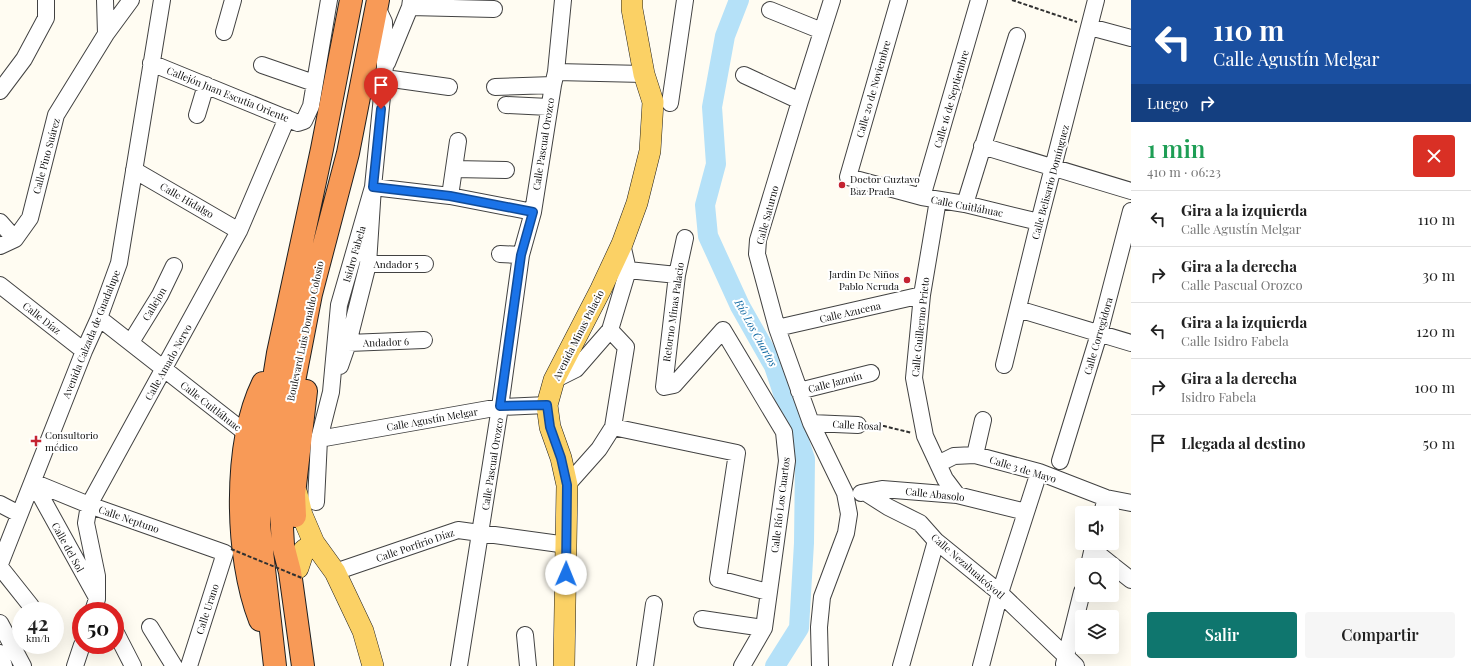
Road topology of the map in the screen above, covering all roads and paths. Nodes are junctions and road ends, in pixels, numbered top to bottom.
1 (46, 0) edge
2 (105, 0) edge
3 (131, 0) edge
4 (162, 0) edge
5 (233, 0) edge
6 (329, 0) edge
7 (350, 0) edge
8 (356, 0) edge
9 (563, 0) edge
10 (632, 0) edge
11 (685, 0) edge
12 (832, 0) edge
13 (899, 0) edge
14 (979, 0) edge
15 (1012, 0) edge
16 (1096, 0) edge
17 (375, 2) edge
18 (411, 4) edge
19 (494, 9) dead end
20 (770, 10) dead end
21 (1090, 27) junction
22 (822, 31) junction
23 (224, 32) dead end
24 (106, 34) junction
25 (1017, 36) dead end
26 (1131, 38) edge
27 (151, 63) junction
28 (262, 65) dead end
29 (385, 72) junction
30 (644, 74) junction
31 (744, 75) dead end
32 (554, 78) junction
33 (314, 83) junction
34 (206, 85) junction
35 (449, 87) dead end
36 (495, 87) dead end
37 (0, 90) edge
38 (800, 101) junction
39 (670, 103) dead end
40 (506, 106) dead end
41 (549, 107) junction
42 (197, 115) dead end
43 (287, 118) junction
44 (458, 141) dead end
45 (982, 146) junction
46 (322, 149) junction
47 (348, 153) junction
48 (1053, 168) junction
49 (454, 169) junction
50 (134, 170) junction
51 (506, 170) dead end
52 (848, 177) joint
53 (373, 187) junction
54 (1131, 191) edge
55 (450, 196) junction
56 (922, 197) junction
57 (938, 200) junction
58 (965, 204) junction
59 (1131, 211) edge
60 (533, 212) junction
61 (0, 222) edge
62 (1039, 222) junction
63 (239, 231) junction
64 (685, 238) dead end
65 (15, 239) junction
66 (622, 244) junction
67 (0, 246) edge
68 (500, 254) dead end
69 (521, 255) junction
70 (368, 264) junction
71 (425, 264) dead end
72 (174, 266) dead end
73 (628, 270) junction
74 (677, 275) junction
75 (0, 285) edge
76 (922, 295) junction
77 (1018, 309) junction
78 (99, 318) junction
79 (778, 328) junction
80 (610, 330) junction
81 (723, 330) joint
82 (1099, 334) junction
83 (424, 340) dead end
84 (131, 342) junction
85 (1131, 343) edge
86 (348, 344) junction
87 (84, 351) junction
88 (278, 353) junction
89 (300, 353) junction
90 (1004, 365) dead end
91 (164, 369) junction
92 (871, 373) dead end
93 (554, 380) junction
94 (331, 392) junction
95 (799, 392) junction
96 (547, 405) junction
97 (500, 406) junction
98 (983, 420) dead end
99 (811, 423) junction
100 (858, 425) joint
101 (613, 427) junction
102 (247, 434) junction
103 (925, 436) junction
104 (319, 439) junction
105 (975, 455) junction
106 (1060, 460) dead end
107 (938, 464) junction
108 (1038, 472) junction
109 (33, 482) junction
110 (567, 485) junction
111 (296, 486) junction
112 (845, 493) junction
113 (866, 493) junction
114 (957, 495) junction
115 (316, 502) dead end
116 (1131, 503) edge
117 (0, 504) edge
118 (89, 505) junction
119 (1104, 506) edge
120 (1026, 512) junction
121 (20, 514) junction
122 (481, 533) junction
123 (936, 541) junction
124 (314, 543) junction
125 (567, 545) junction
126 (1097, 550) edge
127 (228, 551) junction
128 (1105, 558) edge
129 (0, 566) edge
130 (1119, 571) edge
131 (335, 572) junction
132 (298, 579) junction
133 (1131, 580) edge
134 (768, 592) junction
135 (1000, 593) junction
136 (28, 602) edge
137 (95, 602) edge
138 (98, 602) edge
139 (1080, 602) edge
140 (654, 604) dead end
141 (702, 619) dead end
142 (0, 623) edge
143 (150, 627) dead end
144 (764, 628) junction
145 (525, 635) dead end
146 (272, 645) junction
147 (124, 648) edge
148 (0, 653) edge
149 (79, 654) edge
150 (565, 657) edge
151 (1069, 663) edge
152 (4, 666) edge
153 (23, 666) edge
154 (75, 666) edge
155 (133, 666) edge
156 (174, 666) edge
157 (190, 666) edge
158 (275, 666) edge
159 (303, 666) edge
160 (373, 666) edge
161 (459, 666) edge
162 (528, 666) edge
163 (555, 666) edge
164 (645, 666) edge
165 (742, 666) edge
166 (820, 666) edge
167 (901, 666) edge
168 (981, 666) edge

1 - 37 street
2 - 24 street
3 - 24 street, Calle Pino Suárez
4 - 27 street, Avenida Calzada de Guadalupe
5 - 23 street
6 - 33 street
7 - 46 highway, Boulevard Luis Donaldo Colosio
8 - 17 highway
9 - 32 street, Calle Pascual Orozco
10 - 30 main road, Avenida Minas Palacio
11 - 39 street
12 - 22 street, Calle Saturno
13 - 52 street, Calle 20 de Noviembre
14 - 56 street, Calle 16 de Septiembre
15 - 21 path
16 - 21 street, Calle Belisario Domínguez
17 - 29 street, Isidro Fabela
17 - 47 highway, Boulevard Luis Donaldo Colosio
18 - 19 street
18 - 29 street
20 - 22 street
21 - 26 street
21 - 48 street, Calle Belisario Domínguez
22 - 38 street, Calle Saturno
24 - 65 street, Calle Pino Suárez
25 - 45 street
27 - 34 street, Callejón Juan Escutia Oriente
27 - 50 street, Avenida Calzada de Guadalupe
28 - 33 street
29 - 35 street
29 - 53 street, Isidro Fabela
30 - 32 street
30 - 66 main road, Avenida Minas Palacio
31 - 38 street
32 - 36 street
32 - 41 street, Calle Pascual Orozco
33 - 43 street, Callejón Juan Escutia Oriente
34 - 42 street
34 - 43 street, Callejón Juan Escutia Oriente
38 - 79 street, Calle Saturno
40 - 41 street
41 - 60 street, Calle Pascual Orozco
43 - 63 street, Calle Amado Nervo
44 - 49 street
45 - 48 street
45 - 58 street
46 - 47 highway
46 - 88 highway, Boulevard Luis Donaldo Colosio
47 - 89 highway, Boulevard Luis Donaldo Colosio
48 - 54 street
48 - 62 street, Calle Belisario Domínguez
49 - 51 street
49 - 55 street
50 - 63 street, Calle Hidalgo
50 - 78 street, Avenida Calzada de Guadalupe
52 - 56 street, Calle Cuitláhuac
53 - 55 street
53 - 70 street
53 - 94 street, Isidro Fabela
55 - 60 street
56 - 57 street, Calle Cuitláhuac
57 - 58 street, Calle Cuitláhuac
57 - 76 street, Calle Guillermo Prieto
58 - 62 street, Calle Cuitláhuac
59 - 82 street, Calle Corregidora
60 - 69 street, Calle Pascual Orozco
61 - 65 street
62 - 77 street, Calle Belisario Domínguez
63 - 91 street, Calle Amado Nervo
64 - 74 street, Retorno Minas Palacio
65 - 67 street, Calle Pino Suárez
66 - 73 street, Avenida Minas Palacio
66 - 93 main road, Avenida Minas Palacio
68 - 69 street
69 - 97 street, Calle Pascual Orozco
70 - 71 street, Andador 5
70 - 86 street
72 - 84 street, Callejon
73 - 74 street
73 - 80 street, Avenida Minas Palacio
74 - 81 street, Retorno Minas Palacio
75 - 87 street, Calle Díaz
76 - 79 street, Calle Azucena
76 - 103 street, Calle Guillermo Prieto
77 - 82 street
77 - 90 street, Calle Belisario Domínguez
78 - 84 street, Calle Cuitláhuac
78 - 87 street, Avenida Calzada de Guadalupe
79 - 95 street, Calle Saturno
80 - 93 street
80 - 101 street
81 - 134 street, Calle Río Los Cuartos
82 - 85 street
82 - 106 street, Calle Corregidora
83 - 86 street, Andador 6
84 - 91 street, Calle Cuitláhuac
86 - 94 street
87 - 109 street, Avenida Calzada de Guadalupe
88 - 102 highway
88 - 146 highway, Boulevard Luis Donaldo Colosio
89 - 111 highway
89 - 132 highway, Boulevard Luis Donaldo Colosio
91 - 102 street, Calle Cuitláhuac
91 - 118 street, Calle Amado Nervo
92 - 95 street, Calle Jazmín
93 - 96 main road, Avenida Minas Palacio
94 - 104 street, Isidro Fabela
95 - 99 street, Calle Saturno
96 - 97 street, Calle Agustín Melgar
96 - 110 main road, Avenida Minas Palacio
97 - 104 street, Calle Agustín Melgar
97 - 122 street, Calle Pascual Orozco
98 - 105 street
99 - 100 street, Calle Rosal
99 - 112 street, Calle Saturno
100 - 103 path, Calle Rosal
101 - 110 street
101 - 134 street
102 - 146 highway
103 - 107 street, Calle Guillermo Prieto
104 - 115 street, Isidro Fabela
105 - 107 street, Calle 3 de Mayo
105 - 108 street, Calle 3 de Mayo
107 - 114 street, Calle Guillermo Prieto
108 - 119 street, Calle 3 de Mayo
108 - 120 street
109 - 118 street, Calle Neptuno
109 - 121 street, Avenida Calzada de Guadalupe
109 - 137 street, Calle del Sol
110 - 125 main road, Avenida Minas Palacio
111 - 124 main road
111 - 132 highway
112 - 113 street
112 - 166 street
113 - 114 street, Calle Abasolo
113 - 123 street, Calle Nezahualcóyotl
114 - 120 street, Calle Abasolo
116 - 119 street, Calle 3 de Mayo
117 - 121 street
118 - 127 street, Calle Neptuno
118 - 138 street, Calle Amado Nervo
120 - 135 street
121 - 129 street, Avenida Calzada de Guadalupe
122 - 125 street, Calle Porfirio Díaz
122 - 131 street, Calle Porfirio Díaz
122 - 161 street, Calle Pascual Orozco
123 - 135 street, Calle Nezahualcóyotl
123 - 167 street
124 - 131 main road
124 - 132 main road
125 - 150 main road, Avenida Minas Palacio
126 - 128 street
127 - 132 path, bridge
127 - 157 street, Calle Urano
129 - 136 street
130 - 133 street
131 - 160 main road
132 - 159 highway, Boulevard Luis Donaldo Colosio
134 - 144 street, Calle Río Los Cuartos
135 - 151 street, Calle Nezahualcóyotl
135 - 168 street
139 - 151 street
140 - 164 street
141 - 144 street
142 - 153 street
143 - 156 street
144 - 165 street, Calle Río Los Cuartos
145 - 162 street
146 - 158 highway, Boulevard Luis Donaldo Colosio
147 - 155 street
148 - 152 street
149 - 154 street
150 - 163 street

